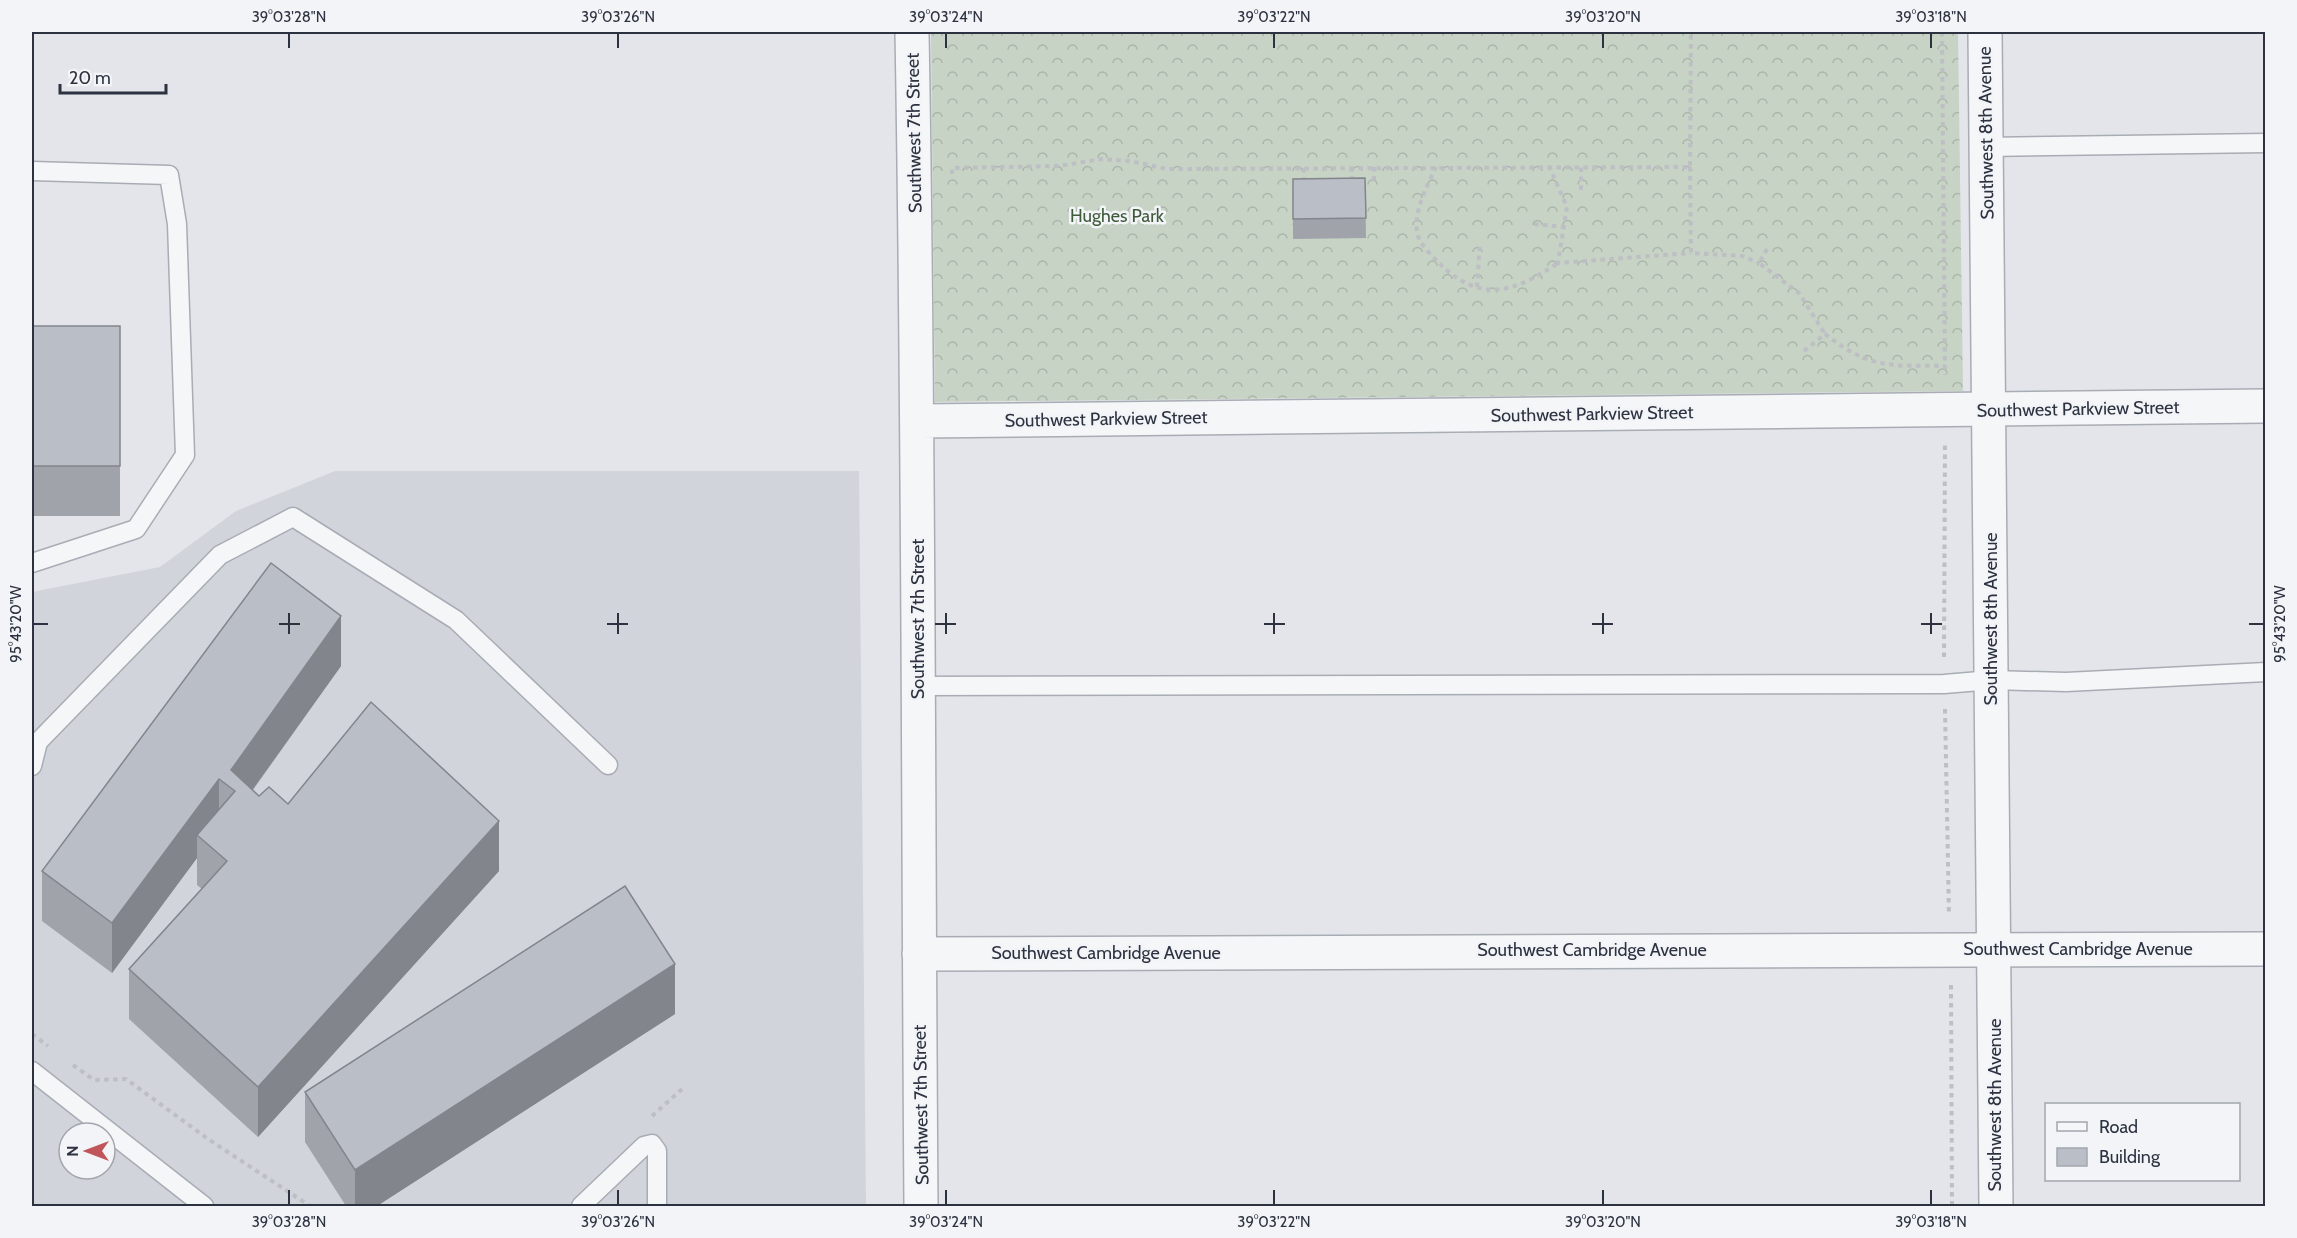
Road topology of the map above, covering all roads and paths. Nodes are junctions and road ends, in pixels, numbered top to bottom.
1 (912, 32) edge
2 (1691, 32) edge
3 (1942, 32) edge
4 (1985, 32) edge
5 (2265, 143) edge
6 (1986, 147) junction
7 (1549, 166) junction
8 (1581, 166) junction
9 (1351, 167) junction
10 (1374, 167) junction
11 (1437, 167) junction
12 (1690, 167) junction
13 (1304, 168) junction
14 (32, 171) edge
15 (951, 180) dead end
16 (1374, 184) dead end
17 (1352, 186) edge
18 (1304, 187) edge
19 (1581, 190) dead end
20 (1534, 224) dead end
21 (1564, 226) junction
22 (1480, 243) dead end
23 (1767, 249) dead end
24 (1691, 253) junction
25 (1558, 263) junction
26 (1759, 263) junction
27 (1477, 287) junction
28 (1826, 334) junction
29 (1804, 351) dead end
30 (1945, 366) junction
31 (2265, 406) edge
32 (1990, 409) junction
33 (1945, 411) junction
34 (919, 421) junction
35 (32, 563) edge
36 (2265, 672) edge
37 (1992, 680) junction
38 (1944, 684) junction
39 (917, 686) junction
40 (608, 765) dead end
41 (32, 766) edge
42 (1950, 948) junction
43 (2265, 949) edge
44 (1995, 951) junction
45 (919, 954) junction
46 (32, 1034) edge
47 (49, 1047) dead end
48 (67, 1060) dead end
49 (32, 1071) edge
50 (204, 1206) edge
51 (310, 1206) edge
52 (581, 1206) edge
53 (657, 1206) edge
54 (921, 1206) edge
55 (1952, 1206) edge
56 (1996, 1206) edge

1 - 34 street, Southwest 7th Street
2 - 12 path
3 - 30 path
4 - 6 street, Southwest 8th Avenue
5 - 6 lane
6 - 32 street, Southwest 8th Avenue
7 - 8 path
7 - 11 path
7 - 21 path
8 - 12 path
8 - 19 path
9 - 10 path
9 - 13 path
9 - 17 path
10 - 11 path
10 - 16 path
11 - 27 path
12 - 24 path
13 - 15 path
13 - 18 path
14 - 35 lane
20 - 21 path
21 - 25 path
22 - 27 path
23 - 26 path
24 - 25 path
24 - 26 path
25 - 27 path
26 - 28 path
28 - 29 path
28 - 30 path
30 - 33 path
31 - 32 street, Southwest Parkview Street
32 - 33 street, Southwest Parkview Street
32 - 37 street, Southwest 8th Avenue
33 - 34 street, Southwest Parkview Street
33 - 38 path
34 - 39 street, Southwest 7th Street
36 - 37 lane
37 - 38 lane
37 - 44 street, Southwest 8th Avenue
38 - 39 lane
38 - 42 path
39 - 45 street, Southwest 7th Street
40 - 41 lane
42 - 44 street, Southwest Cambridge Avenue
42 - 45 street, Southwest Cambridge Avenue
42 - 55 path
43 - 44 street, Southwest Cambridge Avenue
44 - 56 street, Southwest 8th Avenue
45 - 54 street, Southwest 7th Street
46 - 47 path
48 - 51 path
49 - 50 lane
52 - 53 lane

